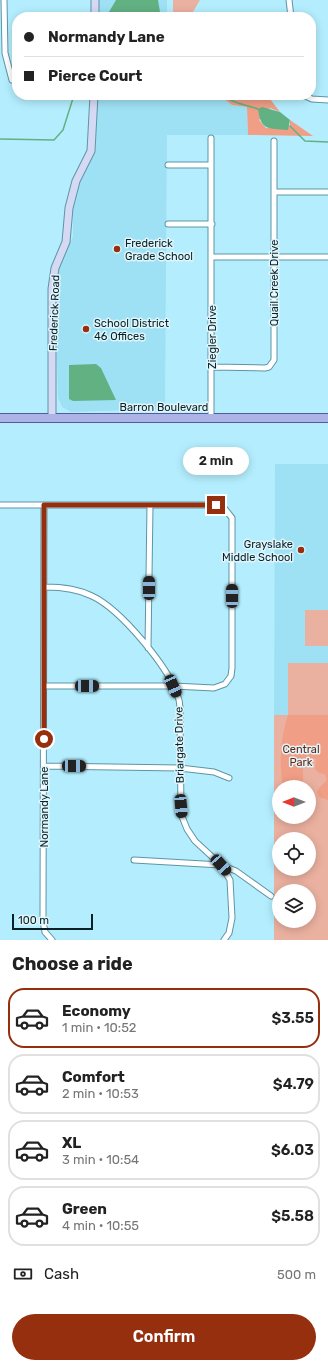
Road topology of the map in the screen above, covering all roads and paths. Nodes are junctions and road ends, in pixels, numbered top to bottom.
1 (4, 0) edge
2 (95, 0) edge
3 (289, 0) edge
4 (95, 12) edge
5 (290, 12) edge
6 (12, 80) dead end
7 (316, 99) edge
8 (94, 100) edge
9 (328, 100) edge
10 (211, 138) dead end
11 (274, 141) dead end
12 (168, 165) dead end
13 (211, 165) junction
14 (274, 192) junction
15 (328, 192) edge
16 (168, 224) dead end
17 (212, 224) junction
18 (274, 256) junction
19 (212, 257) junction
20 (328, 257) edge
21 (212, 367) junction
22 (0, 418) edge
23 (52, 418) junction
24 (211, 418) junction
25 (328, 418) edge
26 (0, 505) edge
27 (44, 505) junction
28 (150, 505) junction
29 (45, 587) junction
30 (148, 648) junction
31 (44, 686) junction
32 (173, 686) junction
33 (44, 766) junction
34 (180, 768) junction
35 (229, 778) dead end
36 (134, 860) dead end
37 (221, 865) junction
38 (271, 896) dead end
39 (225, 939) edge
40 (51, 940) edge

1 - 6 street
2 - 4 street
3 - 5 street
7 - 9 street
8 - 23 street, Frederick Road
10 - 13 street, Ziegler Drive
11 - 14 street, Quail Creek Drive
12 - 13 street
13 - 17 street, Ziegler Drive
14 - 15 street
14 - 18 street, Quail Creek Drive
16 - 17 street
17 - 19 street, Ziegler Drive
18 - 19 street
18 - 20 street
18 - 21 street, Quail Creek Drive
19 - 21 street, Ziegler Drive
21 - 24 street, Ziegler Drive
22 - 23 main road, Barron Boulevard
23 - 24 main road, Barron Boulevard
24 - 25 main road, Barron Boulevard
26 - 27 street
27 - 28 street
27 - 29 street, Normandy Lane
28 - 30 street
28 - 32 street
29 - 30 street, Briargate Drive
29 - 31 street, Normandy Lane
30 - 32 street, Briargate Drive
31 - 32 street
31 - 33 street, Normandy Lane
32 - 34 street, Briargate Drive
33 - 34 street
33 - 40 street, Normandy Lane
34 - 35 street
34 - 37 street, Briargate Drive
36 - 37 street
37 - 38 street, Briargate Drive
37 - 39 street, Briargate Drive

